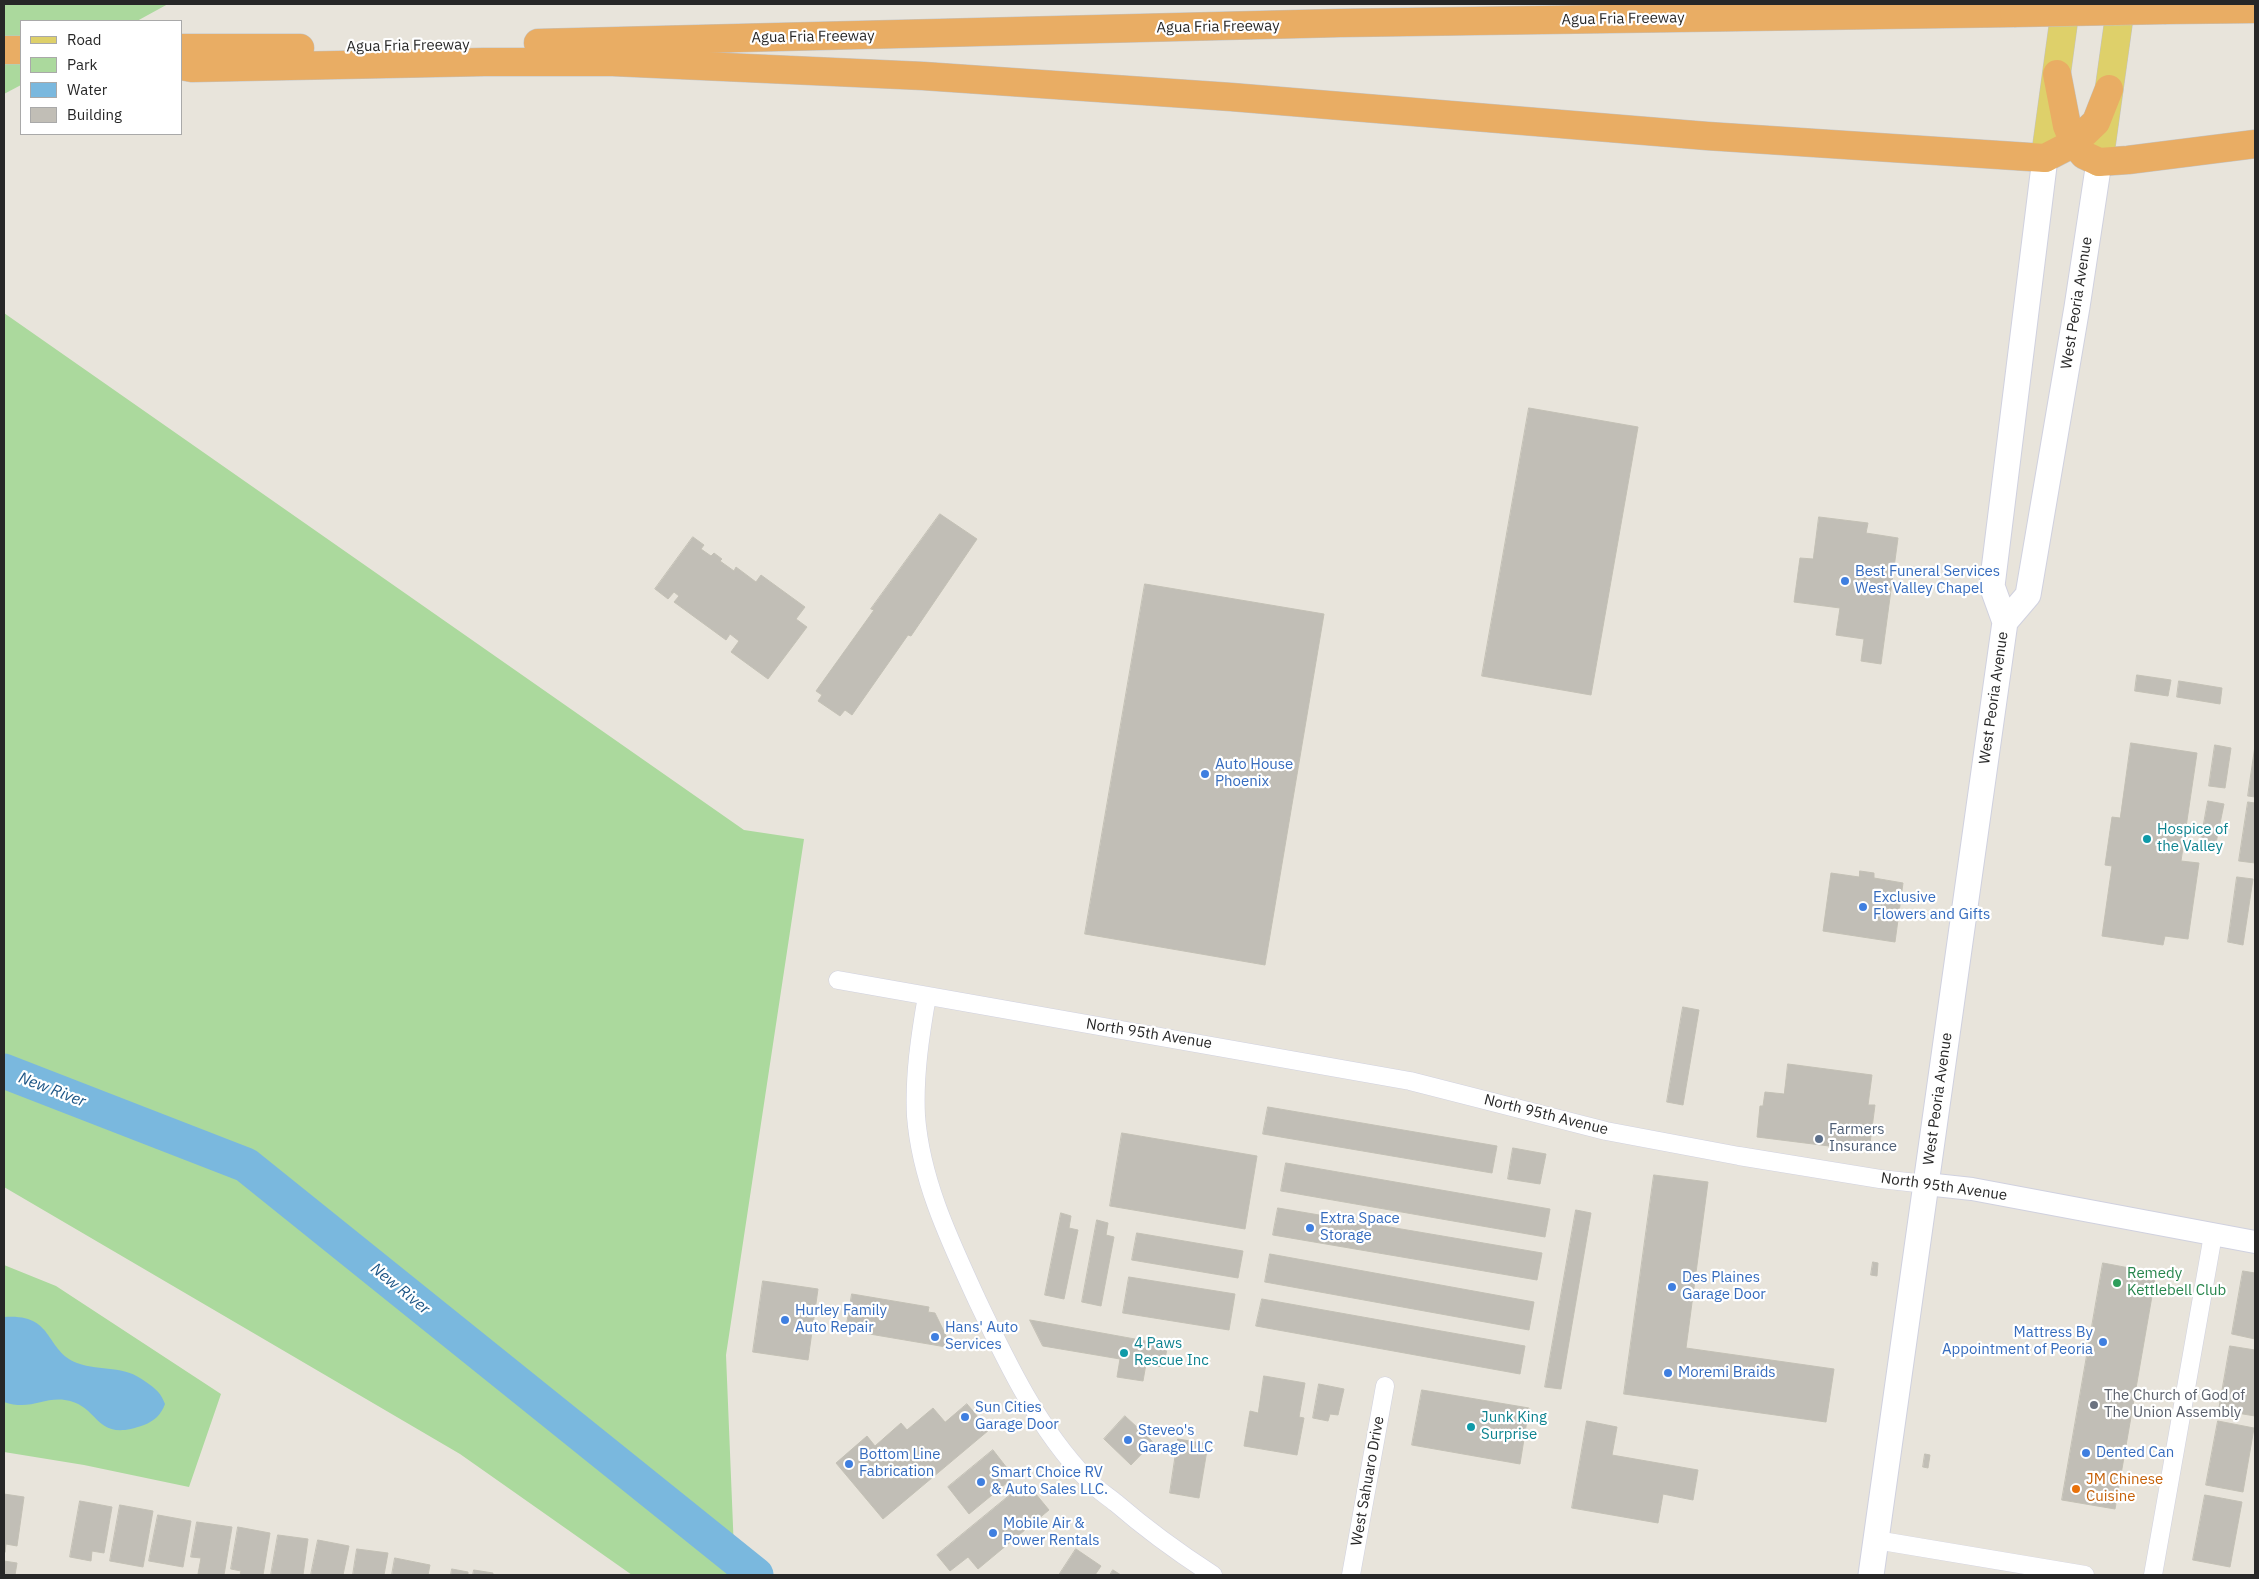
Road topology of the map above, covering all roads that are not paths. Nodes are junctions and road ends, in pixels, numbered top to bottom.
1 (2066, 4) edge
2 (2121, 4) edge
3 (2255, 9) edge
4 (182, 48) edge
5 (4, 50) edge
6 (20, 50) edge
7 (182, 66) edge
8 (2057, 74) junction
9 (2109, 89) junction
10 (2074, 143) junction
11 (2255, 144) edge
12 (2045, 158) junction
13 (2099, 162) junction
14 (2005, 622) junction
15 (838, 980) dead end
16 (927, 996) junction
17 (1926, 1184) junction
18 (2212, 1235) junction
19 (2255, 1242) edge
20 (1385, 1386) dead end
21 (1876, 1540) junction
22 (1213, 1575) edge
23 (1351, 1575) edge
24 (1871, 1575) edge
25 (2085, 1575) edge
26 (2153, 1575) edge

1 - 8 main road, West Peoria Avenue
2 - 9 main road, West Peoria Avenue
3 - 4 highway, Agua Fria Freeway, bridge
5 - 6 highway
7 - 12 highway
8 - 10 highway
8 - 12 main road, West Peoria Avenue
9 - 10 highway
9 - 13 main road, West Peoria Avenue
10 - 12 highway
10 - 13 highway
11 - 13 highway
12 - 14 main road, West Peoria Avenue
13 - 14 main road, West Peoria Avenue
14 - 17 main road, West Peoria Avenue
15 - 16 street, North 95th Avenue
16 - 17 street, North 95th Avenue
16 - 22 street
17 - 18 street, North 95th Avenue
17 - 21 main road, West Peoria Avenue
18 - 19 street, North 95th Avenue
18 - 26 street
20 - 23 street, West Sahuaro Drive
21 - 24 main road, West Peoria Avenue
21 - 25 street

